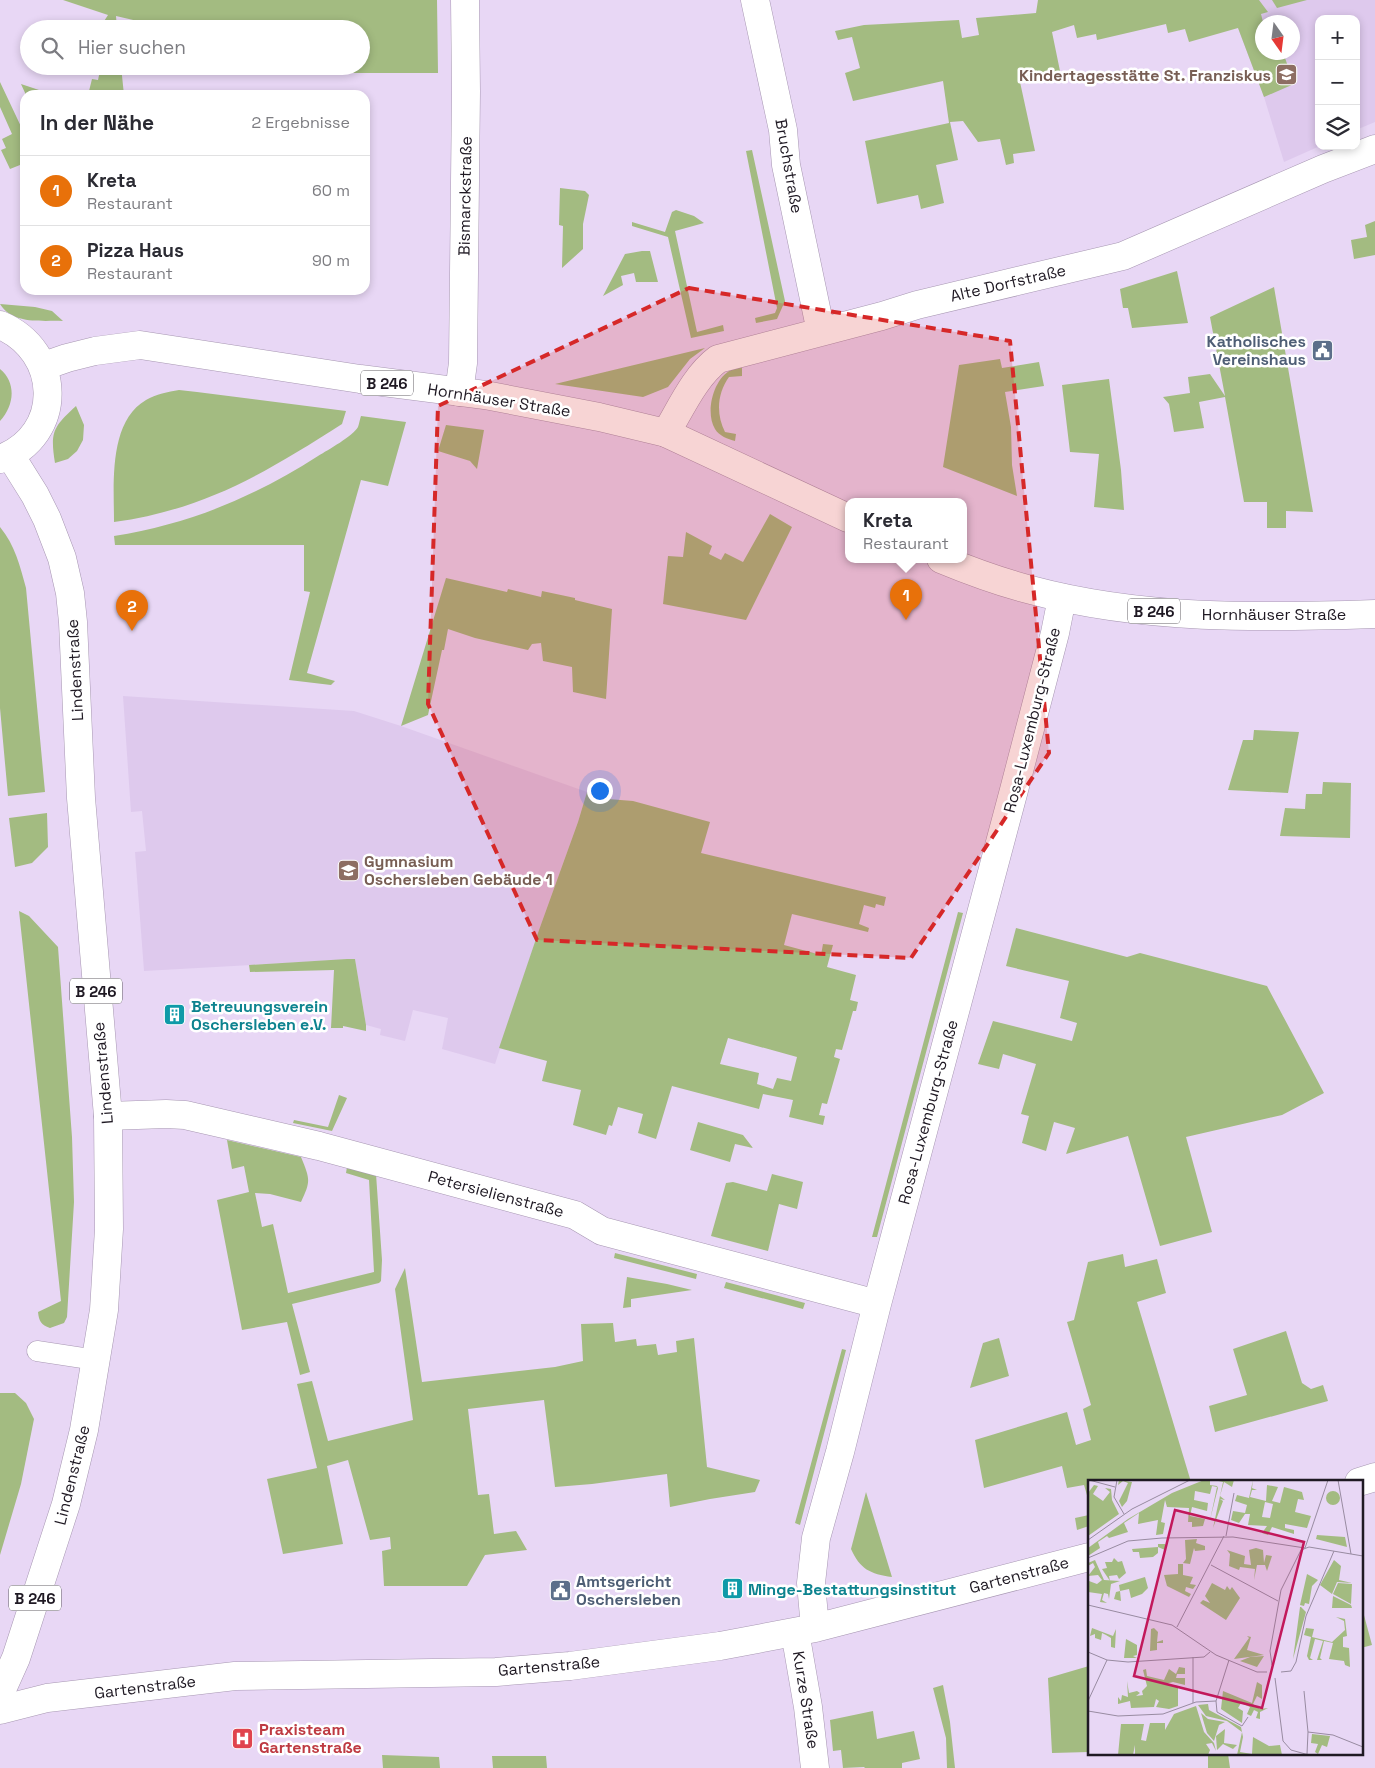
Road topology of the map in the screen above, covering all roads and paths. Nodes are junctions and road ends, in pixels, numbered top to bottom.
1 (465, 0) edge
2 (755, 0) edge
3 (1375, 149) edge
4 (0, 325) edge
5 (821, 332) junction
6 (44, 366) junction
7 (459, 392) junction
8 (666, 433) junction
9 (5, 457) edge
10 (845, 517) edge
11 (952, 563) edge
12 (1062, 598) junction
13 (1375, 614) edge
14 (108, 1116) junction
15 (877, 1304) junction
16 (36, 1351) dead end
17 (96, 1360) junction
18 (1375, 1477) edge
19 (1362, 1481) edge
20 (1088, 1557) edge
21 (805, 1630) junction
22 (0, 1690) edge
23 (0, 1710) edge
24 (815, 1768) edge

1 - 7 street, Bismarckstraße
2 - 5 street, Bruchstraße
3 - 5 street, Alte Dorfstraße
4 - 6 street
5 - 8 street, Alte Dorfstraße
6 - 7 street, Hornhäuser Straße / B 246
6 - 9 street
7 - 8 street, Hornhäuser Straße / B 246
8 - 10 street, Hornhäuser Straße / B 246
9 - 14 street, Lindenstraße / B 246
11 - 12 street, Hornhäuser Straße / B 246
12 - 13 street, Hornhäuser Straße / B 246
12 - 15 street, Rosa-Luxemburg-Straße
14 - 15 street, Petersielienstraße
14 - 17 street, Lindenstraße / B 246
15 - 21 street, Rosa-Luxemburg-Straße
16 - 17 lane
17 - 22 street, Lindenstraße / B 246
18 - 19 street
20 - 21 street, Gartenstraße
21 - 23 street, Gartenstraße
21 - 24 street, Kurze Straße

